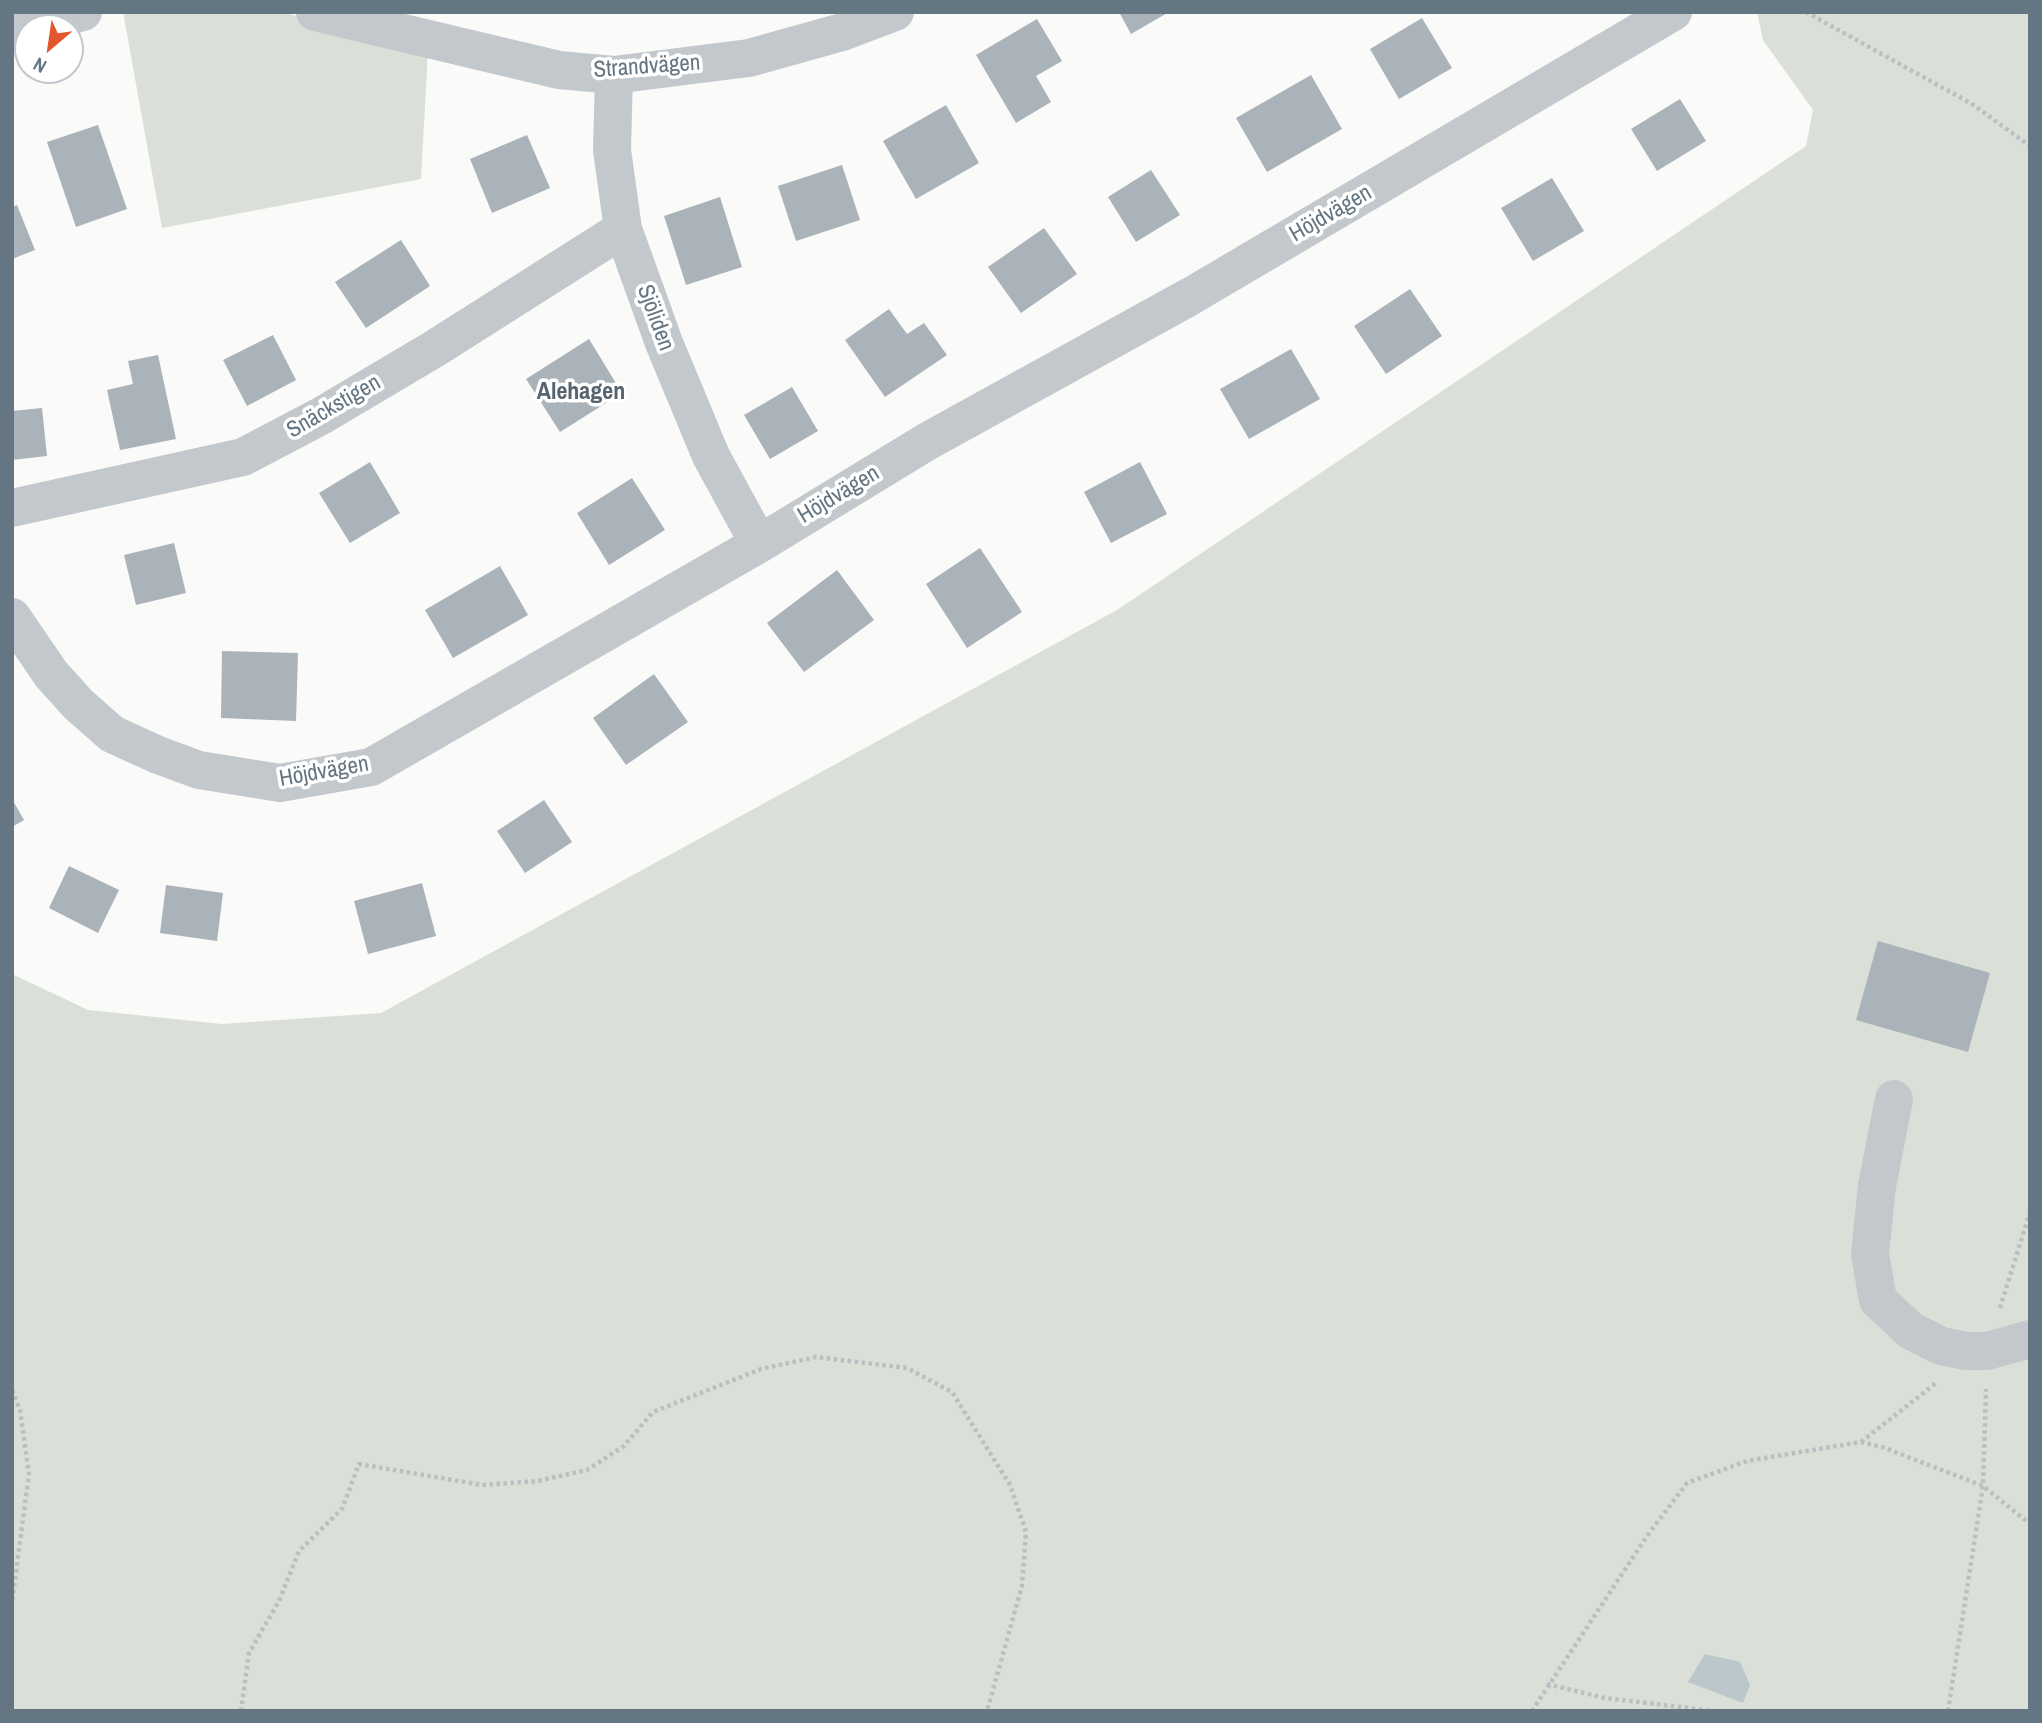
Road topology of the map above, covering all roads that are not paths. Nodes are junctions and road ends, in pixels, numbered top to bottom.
1 (83, 12) edge
2 (315, 12) edge
3 (895, 12) edge
4 (1673, 12) edge
5 (12, 32) edge
6 (614, 75) junction
7 (623, 229) junction
8 (12, 508) edge
9 (759, 544) junction
10 (12, 617) edge
11 (1894, 1099) dead end
12 (2030, 1339) edge

1 - 5 street
2 - 6 street, Strandvägen
3 - 6 street, Strandvägen
4 - 9 street, Höjdvägen
6 - 7 street, Sjöliden
7 - 8 street, Snäckstigen
7 - 9 street, Sjöliden
9 - 10 street, Höjdvägen
11 - 12 street

